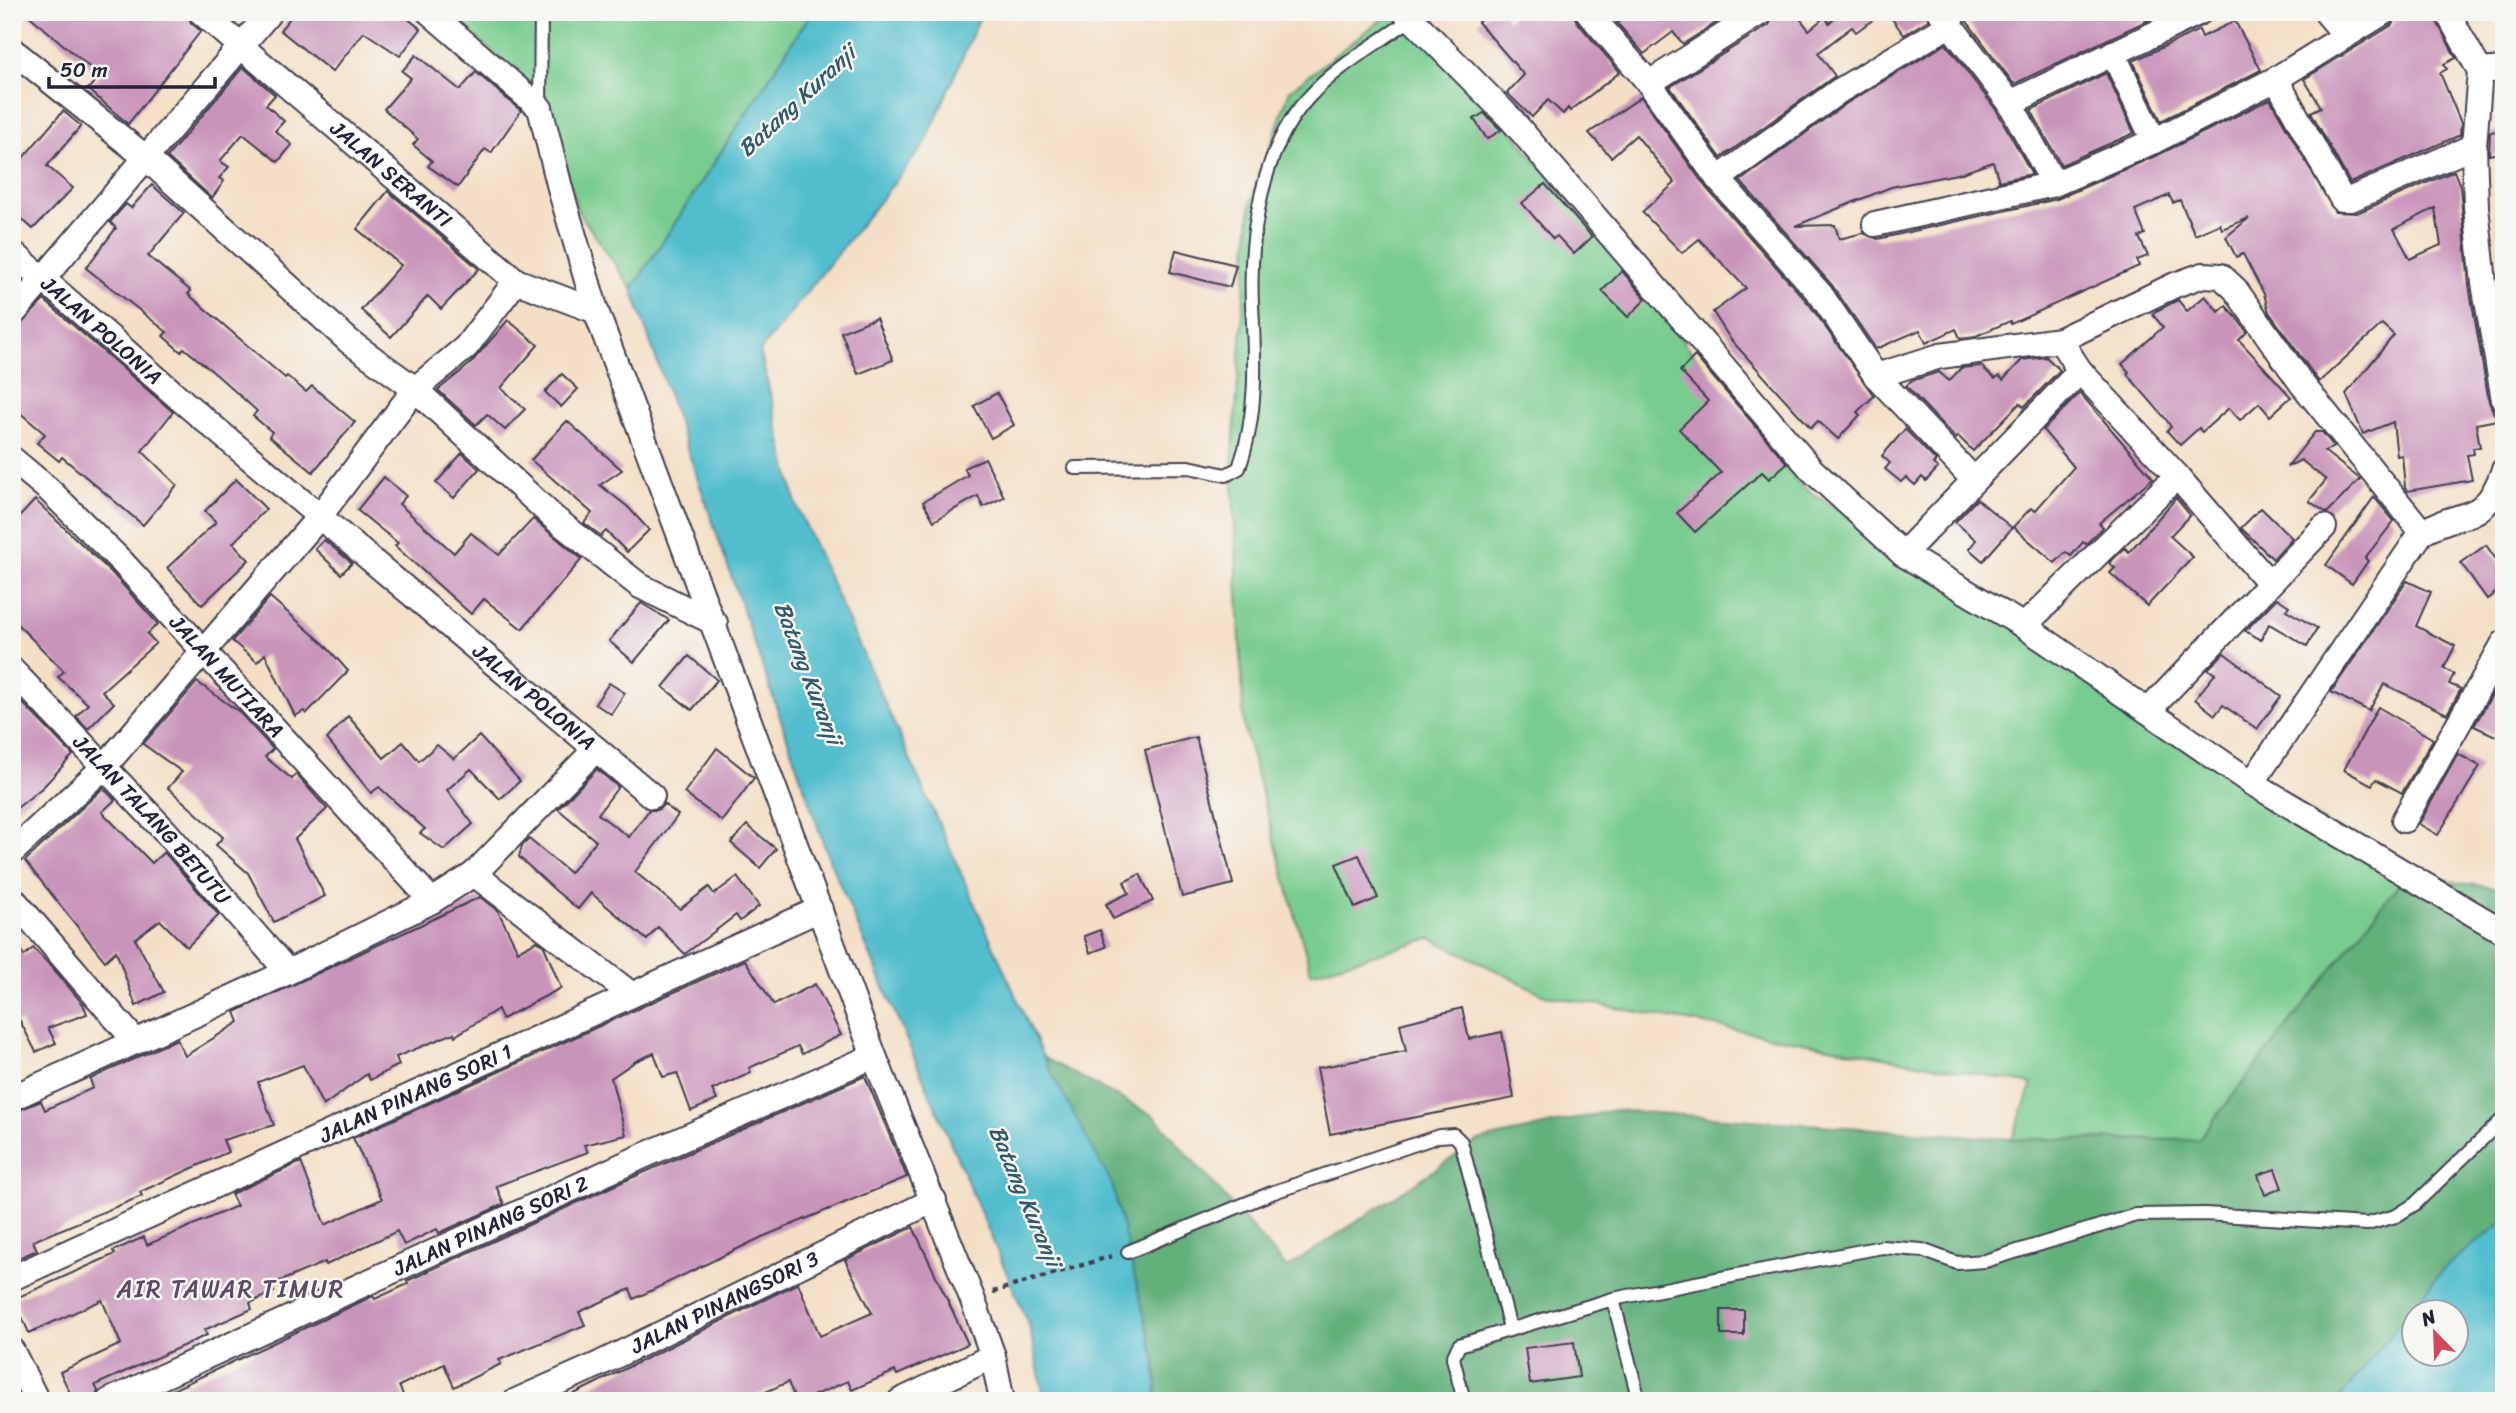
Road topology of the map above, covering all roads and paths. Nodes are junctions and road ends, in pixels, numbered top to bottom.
1 (201, 12) edge
2 (270, 12) edge
3 (429, 12) edge
4 (541, 12) edge
5 (1761, 12) edge
6 (2200, 12) edge
7 (2326, 12) edge
8 (2384, 12) edge
9 (2447, 12) edge
10 (1408, 16) edge
11 (1599, 16) edge
12 (1946, 18) edge
13 (2346, 36) junction
14 (242, 47) junction
15 (12, 50) edge
16 (2112, 52) junction
17 (2492, 70) edge
18 (2276, 79) junction
19 (1649, 83) junction
20 (2010, 103) junction
21 (540, 108) junction
22 (2154, 141) junction
23 (2474, 146) junction
24 (145, 157) junction
25 (1718, 179) junction
26 (2054, 184) junction
27 (1875, 224) dead end
28 (12, 252) edge
29 (44, 279) junction
30 (2494, 280) edge
31 (516, 281) junction
32 (596, 310) junction
33 (12, 316) edge
34 (2060, 340) junction
35 (2080, 371) junction
36 (1876, 376) junction
37 (415, 389) junction
38 (2504, 400) edge
39 (12, 459) edge
40 (1076, 468) dead end
41 (2504, 470) edge
42 (2176, 475) junction
43 (1973, 479) junction
44 (320, 516) junction
45 (2324, 527) dead end
46 (2422, 532) junction
47 (1903, 554) junction
48 (2269, 583) junction
49 (715, 623) junction
50 (2024, 626) junction
51 (2504, 643) edge
52 (203, 650) junction
53 (12, 670) edge
54 (2148, 711) junction
55 (596, 749) junction
56 (104, 767) junction
57 (2252, 783) junction
58 (652, 796) dead end
59 (2404, 820) dead end
60 (12, 852) edge
61 (474, 874) junction
62 (12, 898) edge
63 (432, 901) junction
64 (820, 909) junction
65 (2504, 932) edge
66 (288, 972) junction
67 (631, 994) junction
68 (136, 1042) junction
69 (874, 1056) junction
70 (12, 1098) edge
71 (2504, 1118) edge
72 (934, 1200) junction
73 (1128, 1252) joint
74 (12, 1278) edge
75 (988, 1293) dead end
76 (1614, 1299) junction
77 (1510, 1328) junction
78 (12, 1350) edge
79 (993, 1356) junction
80 (37, 1401) edge
81 (109, 1401) edge
82 (516, 1401) edge
83 (900, 1401) edge
84 (1002, 1401) edge
85 (1464, 1401) edge
86 (1639, 1401) edge

1 - 14 street, JALAN SERANTI
2 - 14 street
3 - 21 street
4 - 21 lane
5 - 19 street
6 - 16 street
7 - 13 street
8 - 13 street
9 - 17 street
10 - 40 lane
10 - 47 street
11 - 19 street
12 - 20 street
12 - 25 street
13 - 18 street
14 - 24 street
14 - 31 street, JALAN SERANTI
15 - 24 street
16 - 20 street
16 - 22 street
17 - 23 street
18 - 22 street
18 - 23 street
19 - 25 street
20 - 26 street
21 - 32 street
22 - 26 street
23 - 30 street
24 - 29 street
24 - 37 street
25 - 36 street
26 - 27 street
28 - 29 street, JALAN POLONIA
29 - 33 street
29 - 44 street, JALAN POLONIA
30 - 38 street
31 - 32 street, JALAN SERANTI
31 - 37 street
32 - 49 street
34 - 35 street
34 - 36 street
34 - 46 street
35 - 42 street
35 - 43 street
36 - 43 street
37 - 44 street
37 - 49 street
39 - 52 street, JALAN MUTIARA
41 - 46 street
42 - 48 street
42 - 50 street
43 - 47 street
44 - 52 street
44 - 55 street, JALAN POLONIA
45 - 48 street
46 - 57 street
47 - 50 street
48 - 54 street
49 - 64 street
50 - 54 street
51 - 59 street
52 - 56 street
52 - 63 street, JALAN MUTIARA
53 - 56 street, JALAN TALANG BETUTU
54 - 57 street
55 - 58 street
55 - 61 street, JALAN POLONIA
56 - 60 street
56 - 66 street, JALAN TALANG BETUTU
57 - 65 street
61 - 63 street, JALAN POLONIA
61 - 67 street
62 - 68 street
63 - 66 street, JALAN POLONIA
64 - 67 street, JALAN PINANG SORI 1
64 - 69 street
66 - 68 street, JALAN POLONIA
67 - 74 street, JALAN PINANG SORI 1
68 - 70 street, JALAN POLONIA
69 - 72 street
69 - 81 street, JALAN PINANG SORI 2
71 - 76 lane
72 - 79 street
72 - 82 street, JALAN PINANGSORI 3
73 - 75 path
73 - 77 lane
76 - 77 lane
76 - 86 lane
77 - 85 lane
78 - 80 street
79 - 83 street
79 - 84 street

